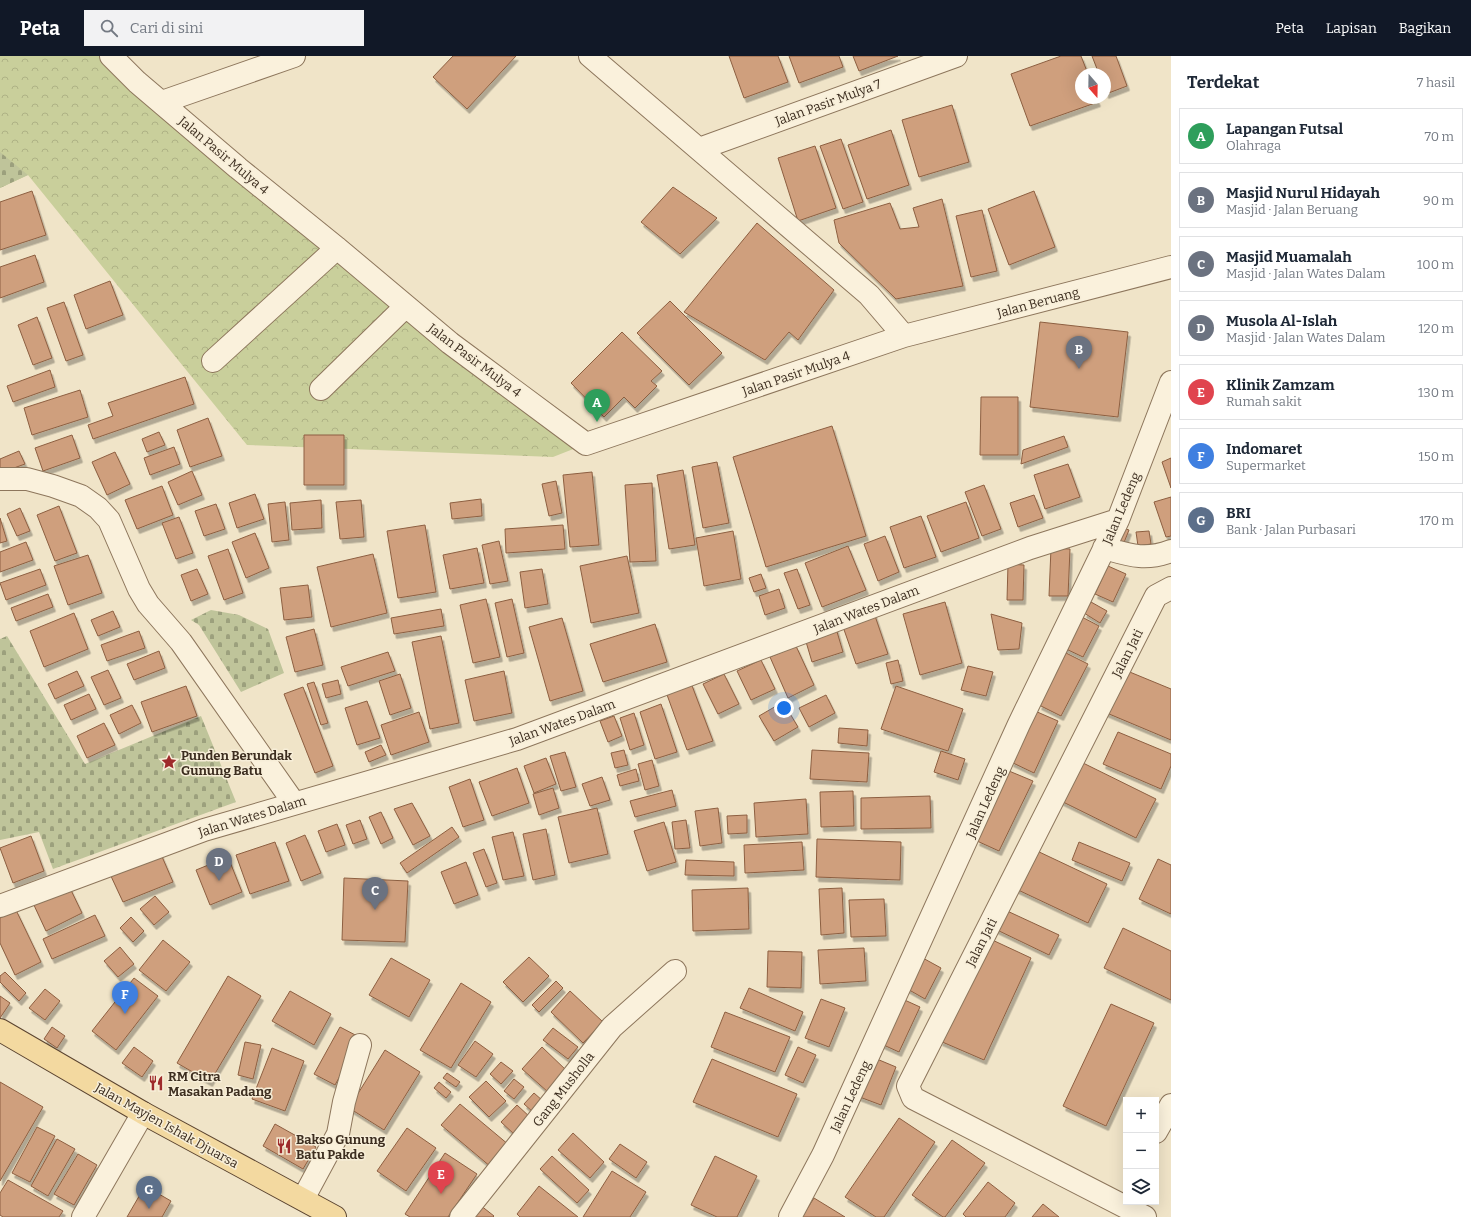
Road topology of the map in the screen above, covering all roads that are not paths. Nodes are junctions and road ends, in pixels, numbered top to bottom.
1 (111, 56) edge
2 (294, 56) edge
3 (590, 56) edge
4 (956, 56) edge
5 (162, 102) junction
6 (699, 149) junction
7 (337, 248) junction
8 (1171, 267) edge
9 (406, 306) junction
10 (904, 336) junction
11 (213, 361) dead end
12 (1171, 382) edge
13 (320, 389) dead end
14 (0, 479) edge
15 (1118, 520) junction
16 (1104, 548) junction
17 (1171, 551) edge
18 (1171, 588) edge
19 (294, 803) junction
20 (0, 906) edge
21 (675, 972) dead end
22 (0, 1030) edge
23 (360, 1045) dead end
24 (1171, 1105) edge
25 (143, 1113) junction
26 (1159, 1127) edge
27 (1122, 1195) edge
28 (303, 1199) junction
29 (83, 1217) edge
30 (335, 1217) edge
31 (461, 1217) edge
32 (790, 1217) edge
33 (1145, 1217) edge

1 - 5 street, Jalan Pasir Mulya 4
2 - 5 street
3 - 6 street
4 - 6 street, Jalan Pasir Mulya 7
5 - 7 street, Jalan Pasir Mulya 4
6 - 10 street
7 - 9 street, Jalan Pasir Mulya 4
7 - 11 street
8 - 10 street, Jalan Beruang
9 - 10 street, Jalan Pasir Mulya 4
9 - 13 street
12 - 15 street, Jalan Ledeng
14 - 19 street
15 - 16 street, Jalan Ledeng
15 - 19 street, Jalan Wates Dalam
16 - 17 street
16 - 32 street, Jalan Ledeng
18 - 27 street, Jalan Jati
19 - 20 street, Jalan Wates Dalam
21 - 31 street, Gang Musholla
22 - 25 main road, Jalan Mayjen Ishak Djuarsa
23 - 28 street
24 - 26 street
25 - 28 main road, Jalan Mayjen Ishak Djuarsa
25 - 29 street
27 - 33 street, Jalan Jati
28 - 30 main road, Jalan Mayjen Ishak Djuarsa

